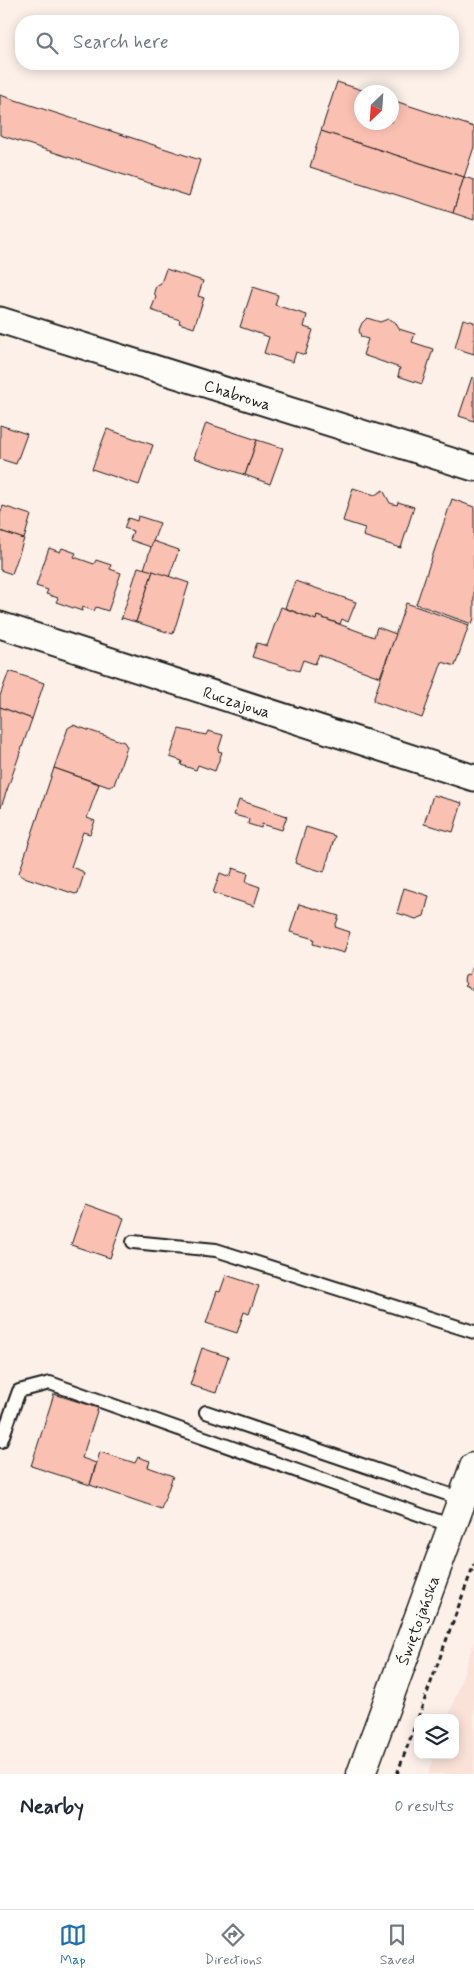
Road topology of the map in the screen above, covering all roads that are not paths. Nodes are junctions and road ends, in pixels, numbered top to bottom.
1 (0, 320) edge
2 (474, 468) edge
3 (0, 625) edge
4 (474, 778) edge
5 (133, 1242) dead end
6 (474, 1332) edge
7 (206, 1412) dead end
8 (1, 1441) dead end
9 (474, 1467) edge
10 (462, 1499) junction
11 (452, 1526) junction
12 (362, 1774) edge

1 - 2 street, Chabrowa
3 - 4 street, Ruczajowa
5 - 6 lane
7 - 10 lane
8 - 11 lane
9 - 10 street, Świętojańska
10 - 11 street, Świętojańska
11 - 12 street, Świętojańska

